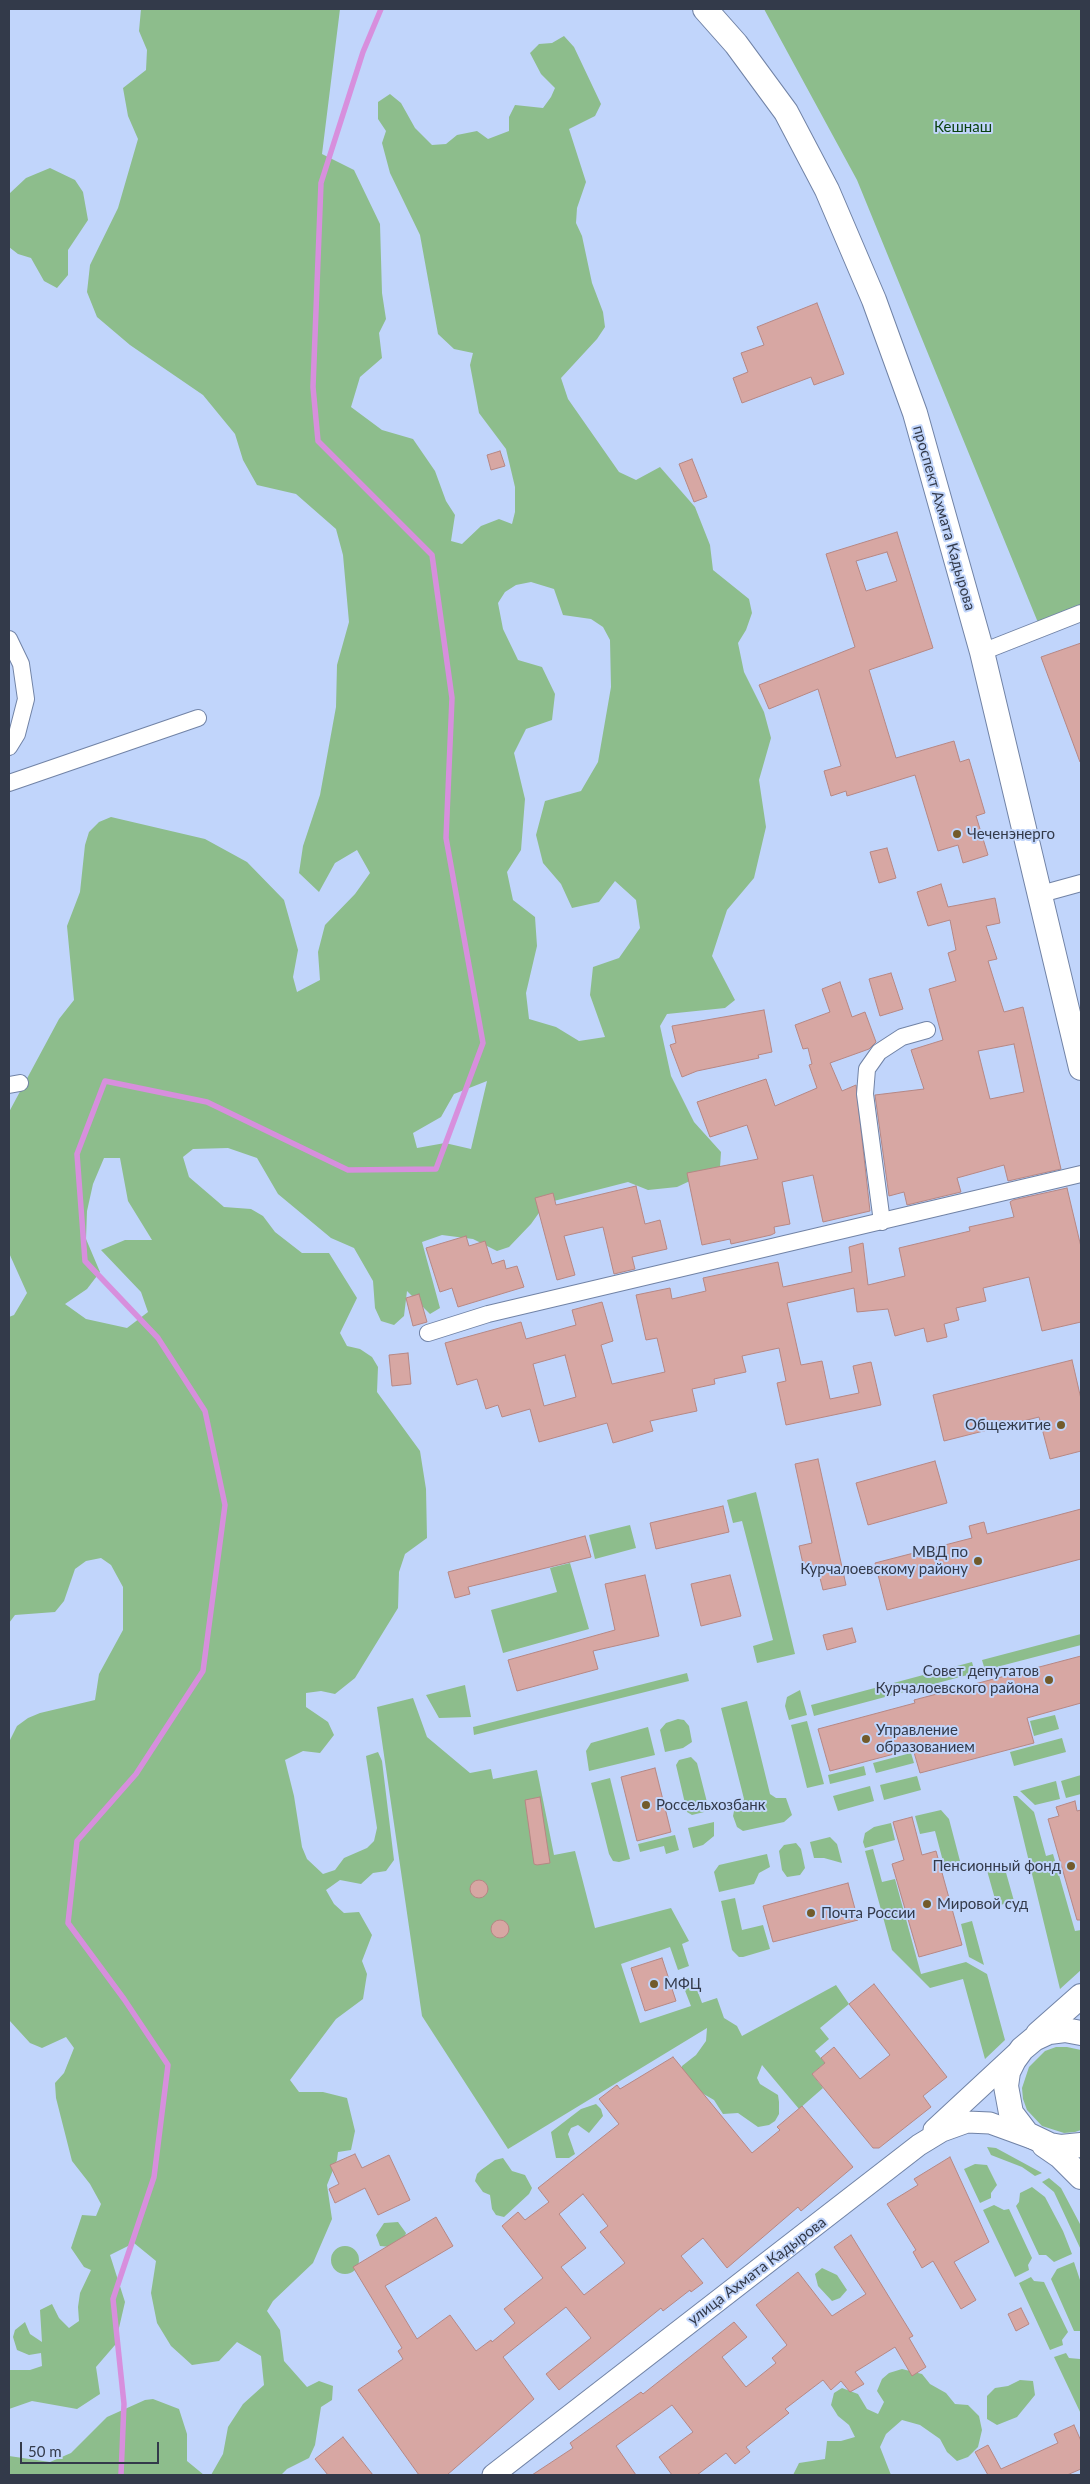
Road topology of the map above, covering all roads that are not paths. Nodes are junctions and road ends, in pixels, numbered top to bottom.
1 (705, 9) edge
2 (1081, 613) edge
3 (9, 640) edge
4 (982, 652) junction
5 (198, 718) dead end
6 (9, 747) edge
7 (9, 783) edge
8 (1081, 883) edge
9 (1041, 894) junction
10 (927, 1030) dead end
11 (1081, 1068) edge
12 (1081, 1174) edge
13 (882, 1222) junction
14 (428, 1333) dead end
15 (1081, 1996) edge
16 (1081, 2032) edge
17 (1024, 2046) junction
18 (1040, 2142) junction
19 (919, 2145) junction
20 (1081, 2145) edge
21 (1081, 2177) edge
22 (493, 2475) edge

1 - 4 main road, проспект Ахмата Кадырова
2 - 4 street
3 - 6 street
4 - 9 main road, проспект Ахмата Кадырова
5 - 7 street
8 - 9 street
9 - 11 main road, проспект Ахмата Кадырова
10 - 13 street
12 - 13 street
13 - 14 street
15 - 17 main road
16 - 17 main road
17 - 18 main road
17 - 19 street
18 - 19 street, улица Ахмата Кадырова
18 - 20 main road
18 - 21 main road, улица Ахмата Кадырова
19 - 22 street, улица Ахмата Кадырова

